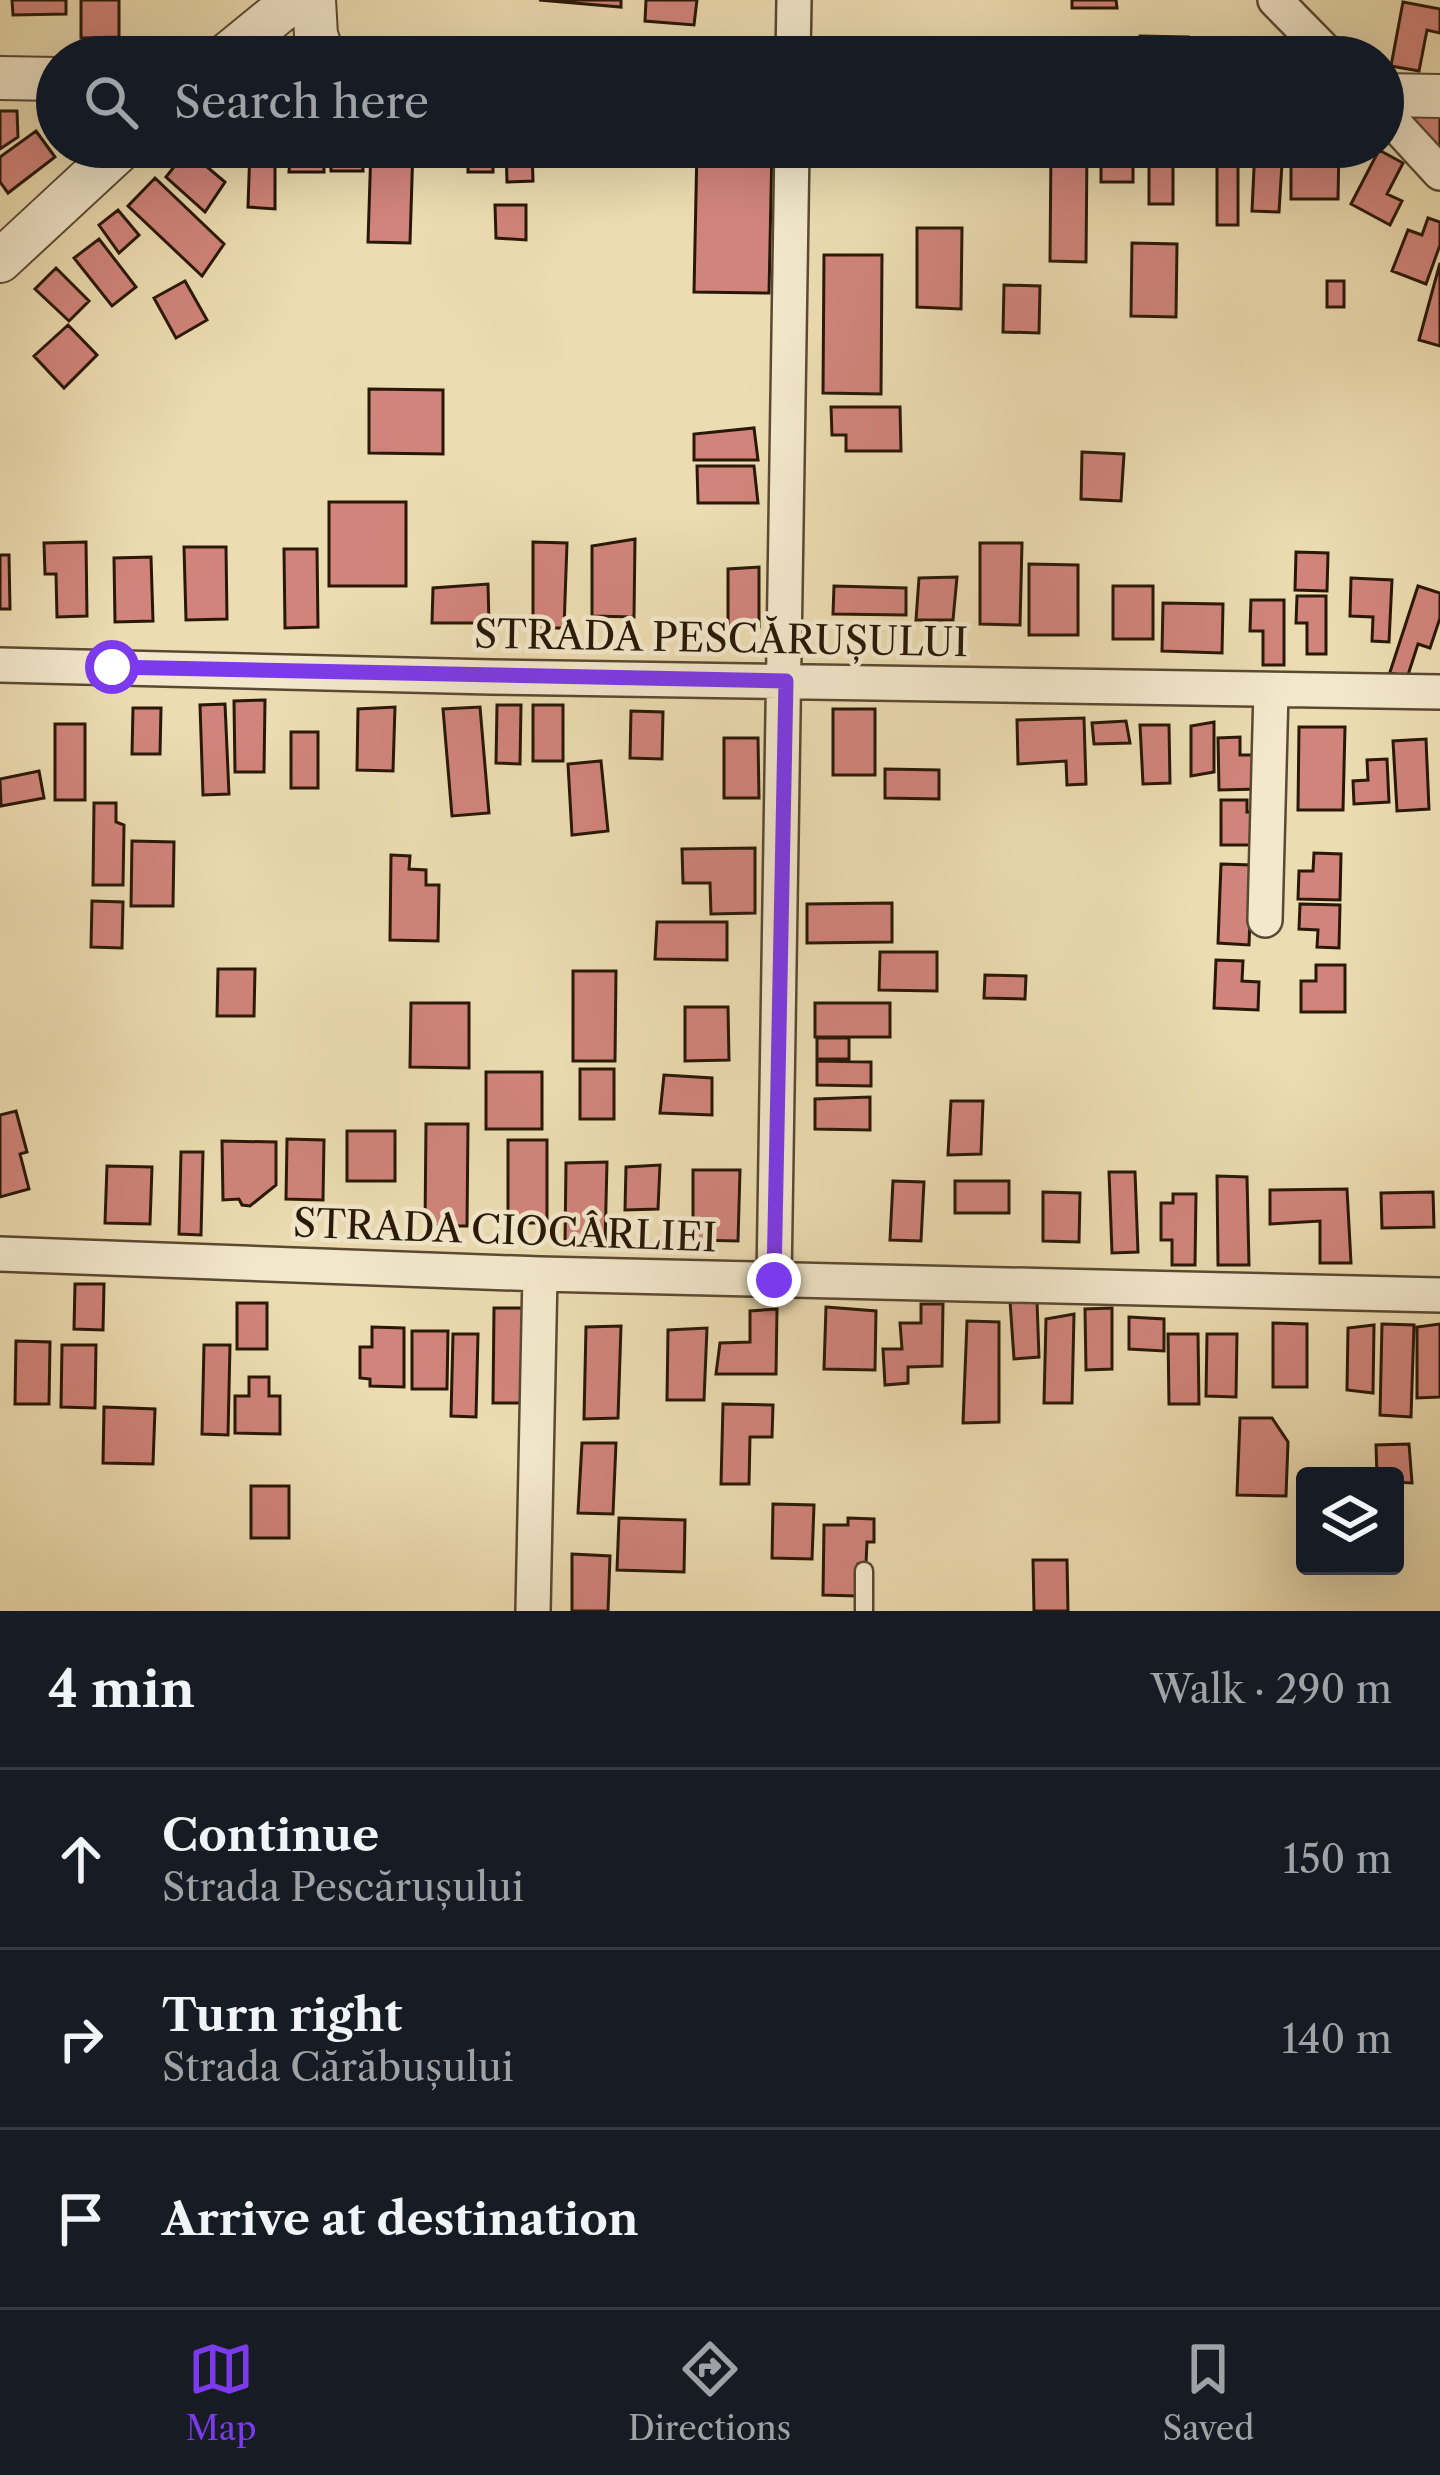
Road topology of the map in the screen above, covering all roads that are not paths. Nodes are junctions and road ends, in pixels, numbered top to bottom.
1 (295, 0) edge
2 (314, 0) edge
3 (794, 0) edge
4 (1275, 0) edge
5 (250, 36) edge
6 (316, 36) edge
7 (793, 36) edge
8 (1310, 36) edge
9 (0, 78) edge
10 (36, 79) edge
11 (1404, 95) edge
12 (1440, 95) edge
13 (1404, 134) edge
14 (101, 168) edge
15 (792, 168) edge
16 (1440, 173) edge
17 (0, 261) edge
18 (0, 665) edge
19 (786, 681) junction
20 (1271, 691) junction
21 (1440, 692) edge
22 (1265, 920) dead end
23 (0, 1254) edge
24 (540, 1274) junction
25 (774, 1280) junction
26 (1440, 1295) edge
27 (864, 1571) dead end
28 (533, 1611) edge
29 (864, 1611) edge

1 - 5 street
2 - 6 street
3 - 7 street
4 - 8 street
9 - 10 street
11 - 12 street
13 - 16 street
14 - 17 street
15 - 19 street
18 - 19 street, STRADA PESCĂRUȘULUI
19 - 20 street, STRADA PESCĂRUȘULUI
19 - 25 street
20 - 21 street, STRADA PESCĂRUȘULUI
20 - 22 street
23 - 24 street, STRADA CIOCÂRLIEI
24 - 25 street, STRADA CIOCÂRLIEI
24 - 28 street
25 - 26 street, STRADA CIOCÂRLIEI
27 - 29 lane

